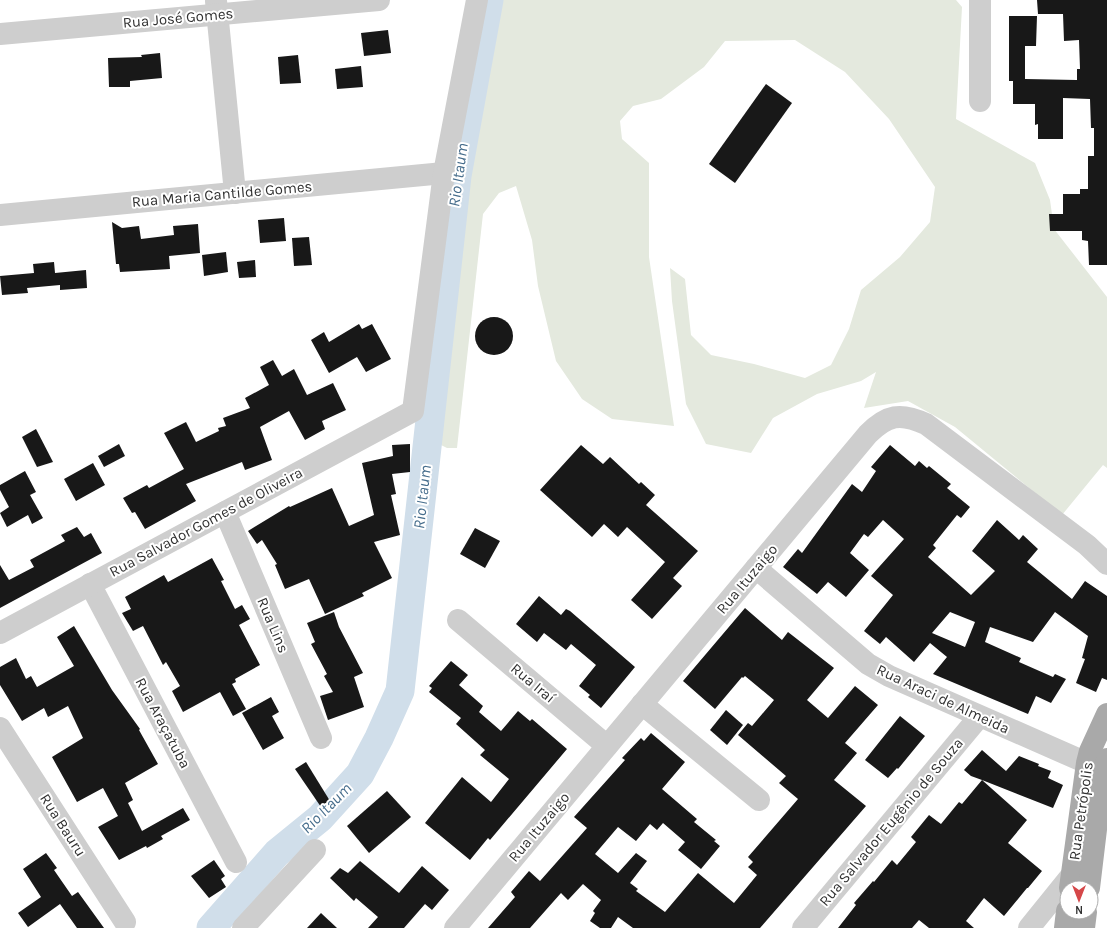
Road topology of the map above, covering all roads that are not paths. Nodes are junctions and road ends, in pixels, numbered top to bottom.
1 (379, 0) edge
2 (476, 0) edge
3 (980, 0) edge
4 (216, 7) edge
5 (0, 34) edge
6 (980, 101) dead end
7 (444, 173) junction
8 (235, 193) junction
9 (0, 215) edge
10 (225, 512) junction
11 (1087, 545) junction
12 (1107, 555) edge
13 (1107, 564) edge
14 (756, 568) junction
15 (90, 584) junction
16 (458, 620) dead end
17 (0, 633) edge
18 (642, 704) junction
19 (1107, 714) edge
20 (979, 717) junction
21 (0, 728) edge
22 (320, 738) dead end
23 (607, 746) junction
24 (1097, 761) edge
25 (1104, 796) edge
26 (759, 800) dead end
27 (315, 850) dead end
28 (236, 862) dead end
29 (1078, 880) edge
30 (1078, 880) edge
31 (1059, 900) edge
32 (125, 922) dead end
33 (242, 928) edge
34 (454, 928) edge
35 (803, 928) edge
36 (1029, 928) edge

1 - 4 street, Rua José Gomes
2 - 7 street
3 - 6 street
4 - 5 street, Rua José Gomes
4 - 8 street
7 - 8 street, Rua Maria Cantilde Gomes
7 - 10 street, Rua Salvador Gomes de Oliveira
8 - 9 street, Rua Maria Cantilde Gomes
10 - 15 street, Rua Salvador Gomes de Oliveira
10 - 22 street, Rua Lins
11 - 12 street, Rua Ituzaigo
11 - 13 street, Rua Ituzaigo
11 - 14 street, Rua Ituzaigo
14 - 18 street, Rua Ituzaigo
14 - 20 street, Rua Araci de Almeida
15 - 17 street, Rua Salvador Gomes de Oliveira
15 - 28 street, Rua Araçatuba
16 - 23 street, Rua Iraí
18 - 23 street, Rua Ituzaigo
18 - 26 street
19 - 24 main road, Rua Petrópolis
20 - 24 street, Rua Araci de Almeida
20 - 35 street, Rua Salvador Eugênio de Souza
21 - 32 street, Rua Bauru
23 - 34 street, Rua Ituzaigo
24 - 25 main road, Rua Petrópolis
24 - 29 main road, Rua Petrópolis
25 - 30 main road, Rua Petrópolis
27 - 33 street
31 - 36 street

